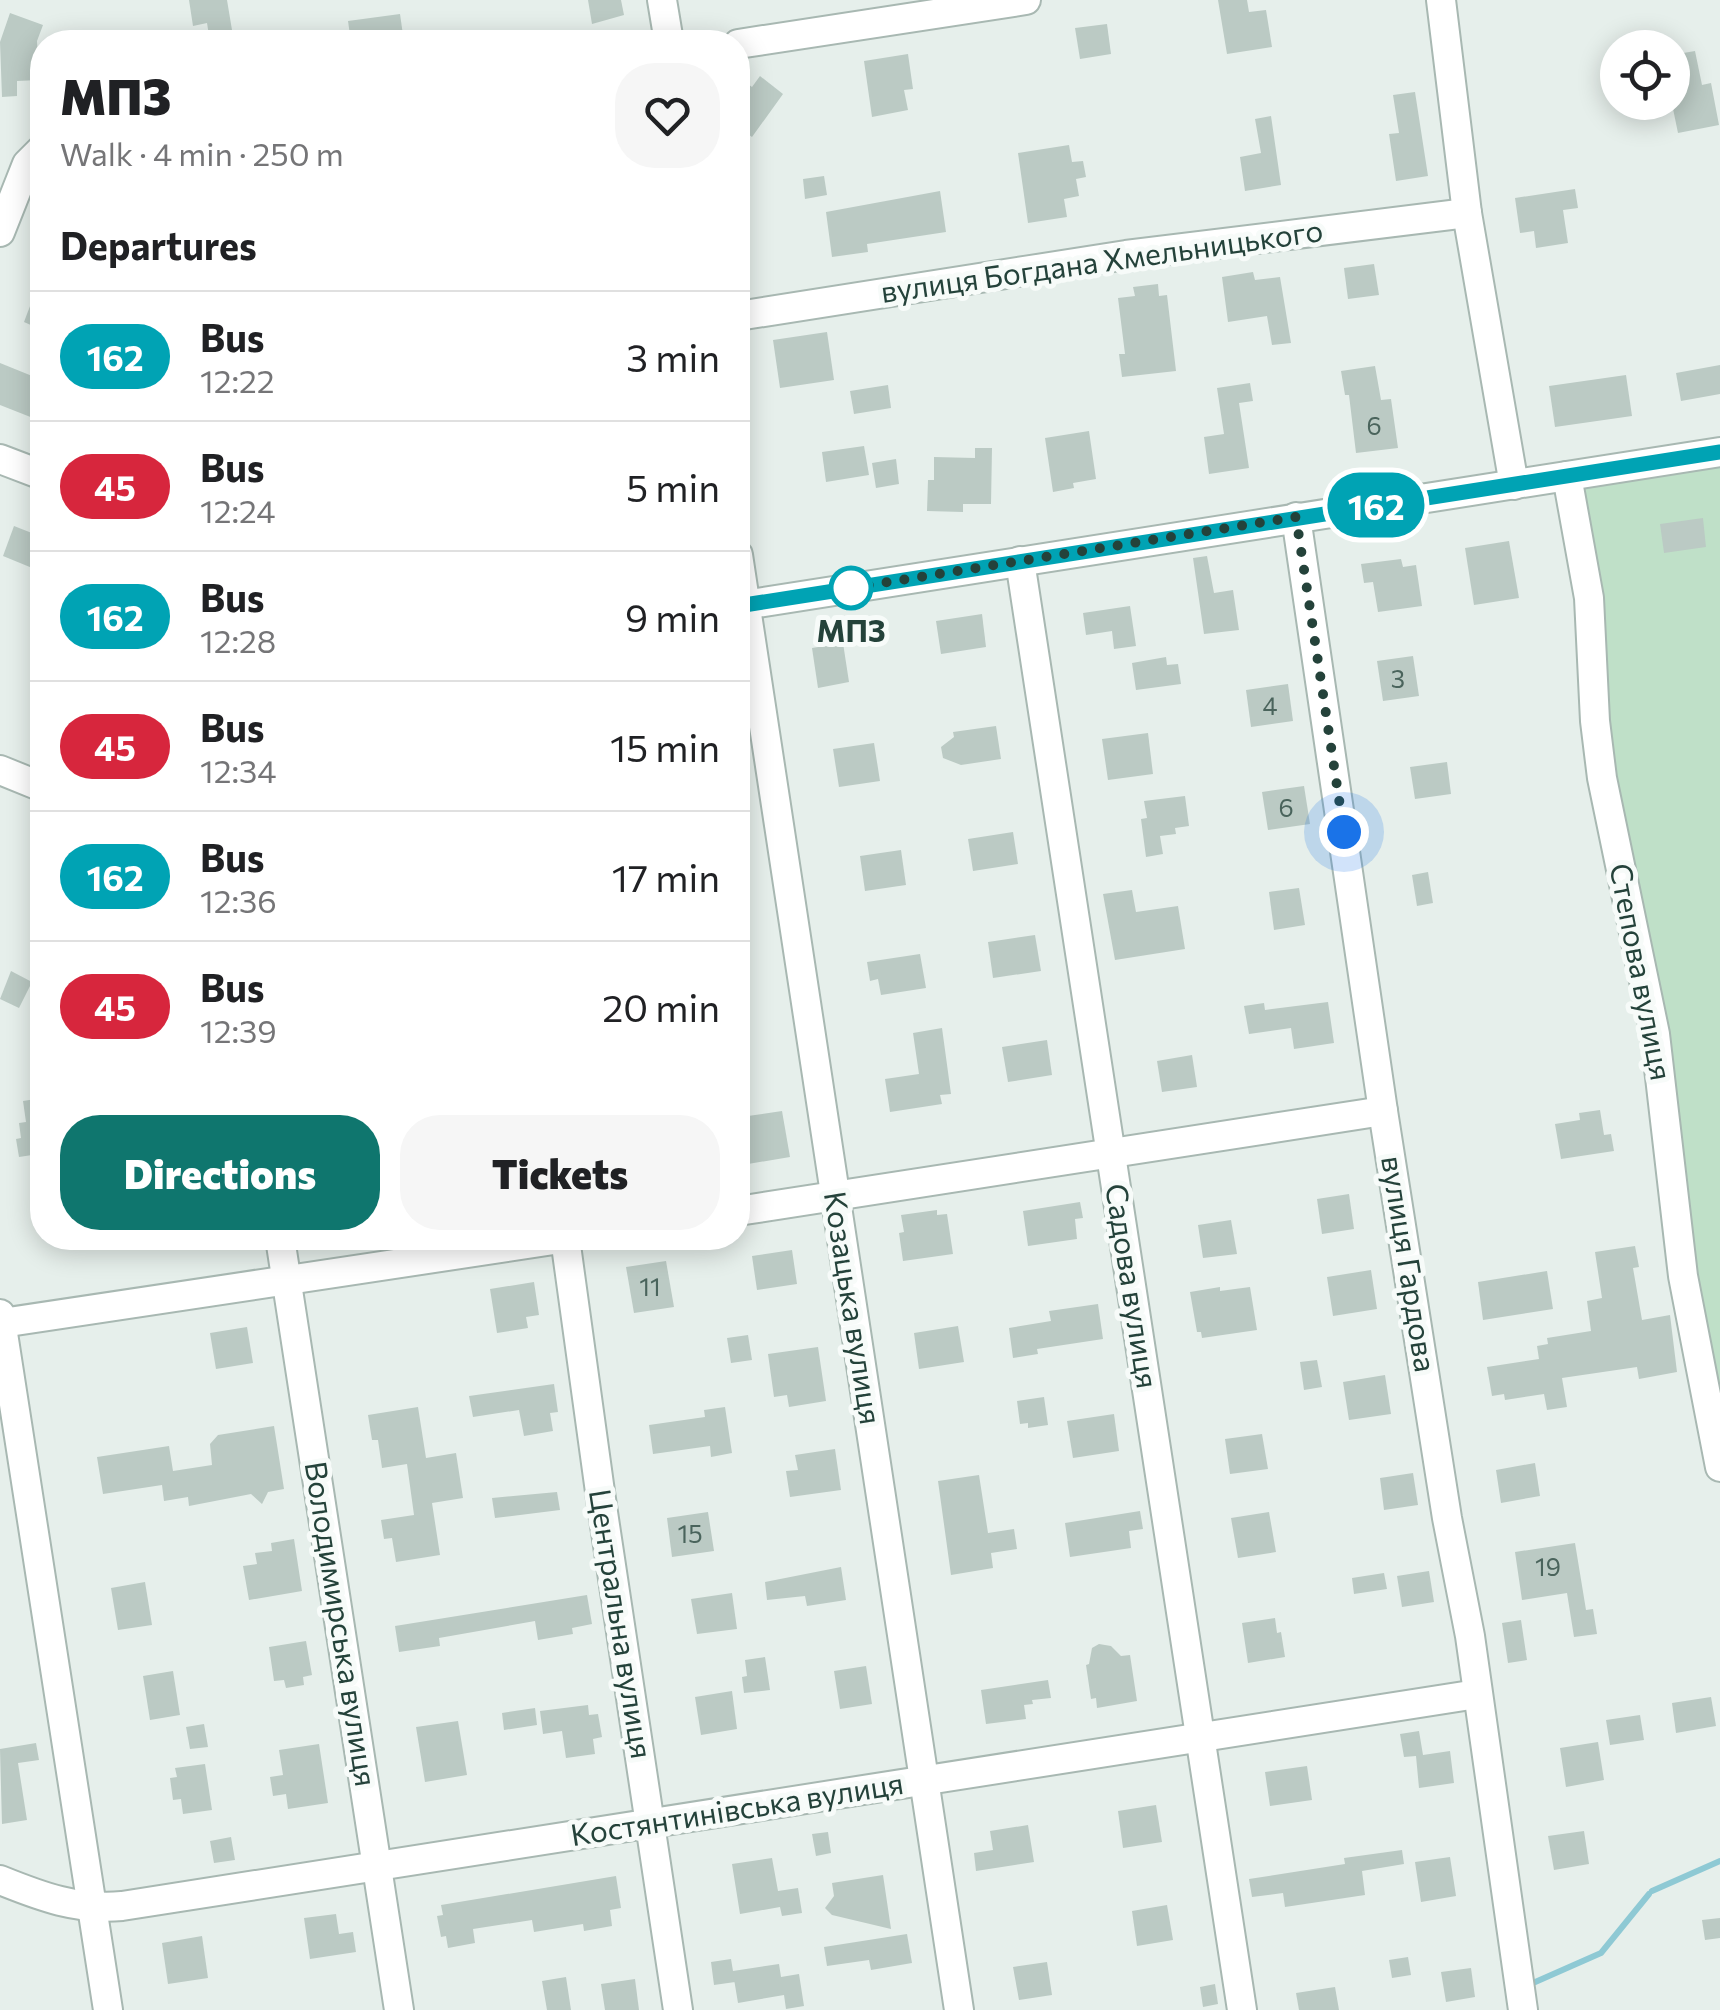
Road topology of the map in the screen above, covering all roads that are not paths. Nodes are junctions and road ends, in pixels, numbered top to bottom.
1 (662, 0) edge
2 (1026, 0) edge
3 (1441, 0) edge
4 (667, 30) edge
5 (750, 42) edge
6 (30, 160) edge
7 (1467, 213) junction
8 (0, 232) edge
9 (750, 314) edge
10 (1720, 452) edge
11 (0, 459) edge
12 (30, 470) edge
13 (1567, 476) junction
14 (1514, 485) junction
15 (1296, 517) junction
16 (1020, 561) junction
17 (750, 605) edge
18 (750, 662) edge
19 (0, 770) edge
20 (30, 782) edge
21 (1383, 1112) junction
22 (1111, 1154) junction
23 (835, 1196) junction
24 (750, 1209) edge
25 (282, 1250) edge
26 (486, 1250) edge
27 (568, 1250) edge
28 (287, 1280) junction
29 (1, 1319) edge
30 (1720, 1467) edge
31 (1477, 1694) junction
32 (1200, 1738) junction
33 (923, 1781) junction
34 (650, 1823) junction
35 (377, 1866) junction
36 (0, 1880) edge
37 (92, 1909) junction
38 (108, 2010) edge
39 (399, 2010) edge
40 (678, 2010) edge
41 (959, 2010) edge
42 (1242, 2010) edge
43 (1522, 2010) edge

1 - 4 street
2 - 5 street
3 - 7 street
6 - 8 street
7 - 9 street, вулиця Богдана Хмельницького
7 - 14 street
10 - 13 street
11 - 12 street
13 - 14 street
13 - 30 street, Степова вулиця
14 - 15 street
15 - 16 street
15 - 21 street, вулиця Гардова
16 - 17 street
16 - 22 street, Садова вулиця
18 - 23 street, Козацька вулиця
19 - 20 street
21 - 22 street
21 - 31 street, вулиця Гардова
22 - 23 street
22 - 32 street, Садова вулиця
23 - 24 street
23 - 33 street, Козацька вулиця
25 - 28 street, Володимирська вулиця
26 - 28 street
27 - 34 street, Центральна вулиця
28 - 29 street
28 - 35 street, Володимирська вулиця
29 - 37 street
31 - 32 street, Костянтинівська вулиця
31 - 43 street, вулиця Гардова
32 - 33 street, Костянтинівська вулиця
32 - 42 street, Садова вулиця
33 - 34 street, Костянтинівська вулиця
33 - 41 street, Козацька вулиця
34 - 35 street, Костянтинівська вулиця
34 - 40 street, Центральна вулиця
35 - 37 street, Костянтинівська вулиця
35 - 39 street, Володимирська вулиця
36 - 37 street, Костянтинівська вулиця
37 - 38 street

